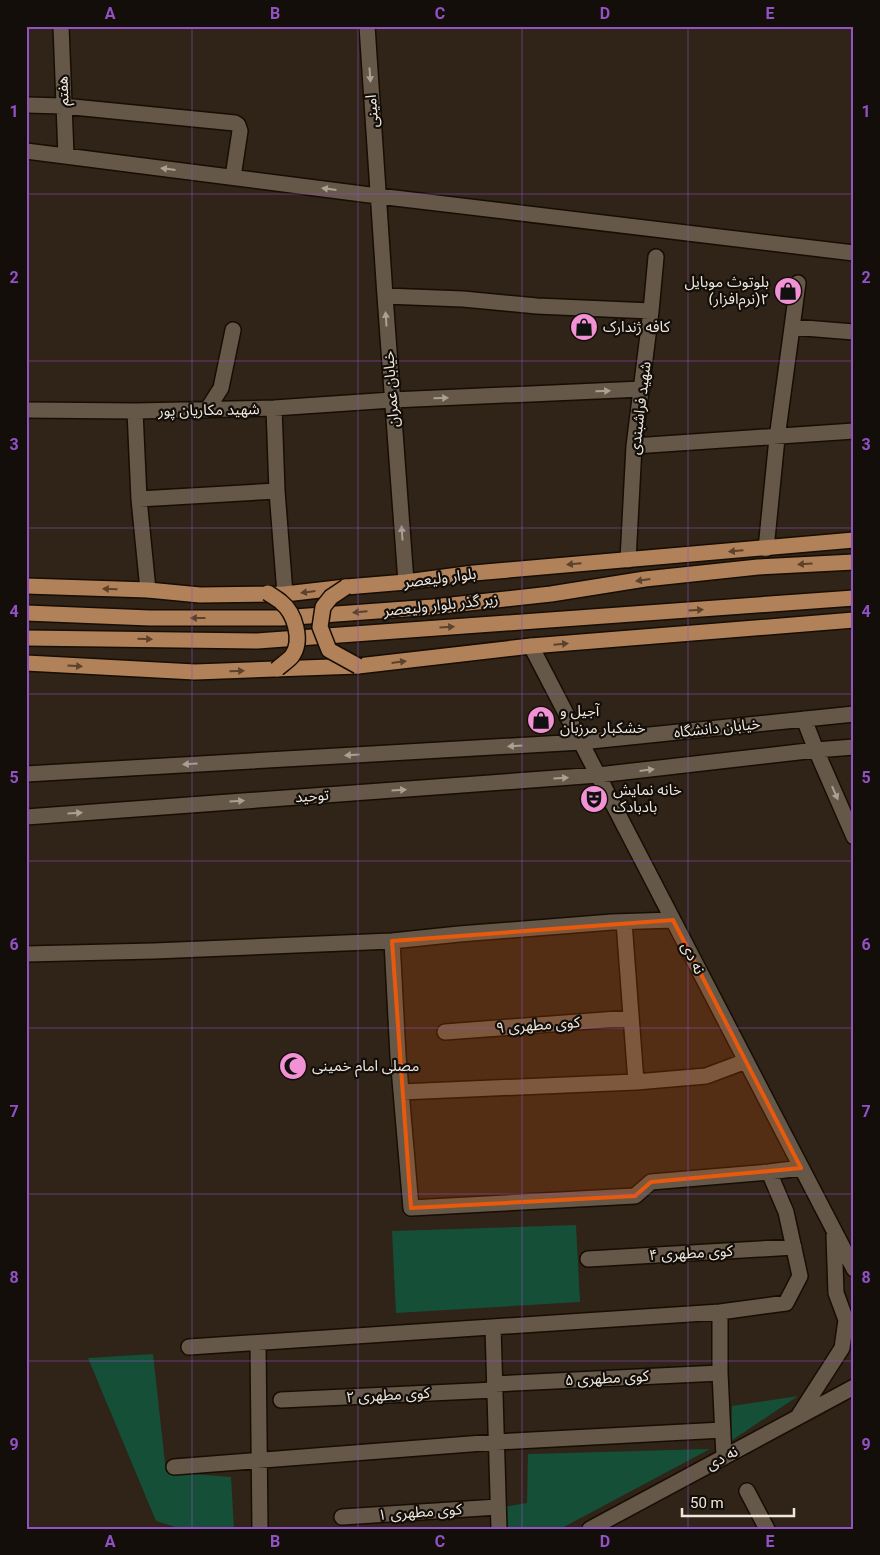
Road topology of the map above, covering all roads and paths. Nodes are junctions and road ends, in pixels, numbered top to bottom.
1 (62, 26) edge
2 (367, 26) edge
3 (26, 105) edge
4 (63, 106) junction
5 (26, 151) edge
6 (66, 156) junction
7 (233, 178) junction
8 (378, 196) junction
9 (854, 253) edge
10 (656, 257) dead end
11 (798, 283) dead end
12 (385, 296) junction
13 (651, 311) junction
14 (792, 327) junction
15 (232, 330) dead end
16 (854, 332) edge
17 (642, 389) junction
18 (392, 400) junction
19 (274, 408) junction
20 (26, 410) edge
21 (207, 410) junction
22 (135, 411) junction
23 (854, 432) edge
24 (777, 438) junction
25 (634, 446) junction
26 (277, 492) junction
27 (139, 499) junction
28 (854, 540) edge
29 (766, 548) junction
30 (628, 560) junction
31 (854, 562) edge
32 (406, 582) junction
33 (26, 586) edge
34 (346, 587) junction
35 (148, 590) junction
36 (268, 593) junction
37 (285, 594) junction
38 (854, 598) edge
39 (26, 613) edge
40 (854, 620) edge
41 (26, 638) edge
42 (531, 646) junction
43 (26, 663) edge
44 (358, 666) junction
45 (277, 669) junction
46 (854, 714) edge
47 (804, 719) junction
48 (581, 742) junction
49 (854, 747) edge
50 (816, 750) junction
51 (26, 774) edge
52 (598, 776) junction
53 (26, 817) edge
54 (854, 837) edge
55 (673, 920) junction
56 (624, 922) junction
57 (392, 941) junction
58 (26, 954) edge
59 (631, 1018) junction
60 (444, 1032) dead end
61 (746, 1061) junction
62 (636, 1082) junction
63 (401, 1092) junction
64 (802, 1168) junction
65 (769, 1172) junction
66 (834, 1231) junction
67 (794, 1247) junction
68 (588, 1259) dead end
69 (854, 1269) edge
70 (720, 1312) junction
71 (492, 1327) junction
72 (258, 1343) junction
73 (189, 1347) dead end
74 (720, 1373) junction
75 (495, 1387) junction
76 (854, 1387) edge
77 (281, 1400) dead end
78 (797, 1417) junction
79 (723, 1430) junction
80 (496, 1442) junction
81 (724, 1457) junction
82 (259, 1461) junction
83 (174, 1467) dead end
84 (747, 1492) dead end
85 (498, 1507) junction
86 (342, 1517) dead end
87 (260, 1529) edge
88 (498, 1529) edge
89 (590, 1529) edge
90 (767, 1529) edge

1 - 4 street, هفتم
2 -> 8 street, امینی
3 - 4 street
4 - 6 street, هفتم
4 - 7 street
5 - 6 street
7 -> 6 street
8 -> 7 street
8 - 9 street
8 - 12 street, خیابان عمران
10 - 13 street, شهید فراشبندی
11 - 14 street
12 - 13 street
18 -> 12 street, خیابان عمران
13 - 17 street, شهید فراشبندی
14 - 16 street
14 - 24 street
15 - 21 street
18 -> 17 street, شهید مکاریان پور
17 - 25 street, شهید فراشبندی
18 - 19 street, شهید مکاریان پور
32 -> 18 street, خیابان عمران
19 - 21 street, شهید مکاریان پور
19 - 26 street
20 - 22 street, شهید مکاریان پور
21 - 22 street, شهید مکاریان پور
22 - 27 street
23 - 24 street
24 - 25 street
24 - 29 street
25 - 30 street, شهید فراشبندی
26 - 27 street
26 - 37 street
27 - 35 street
28 - 29 main road, بلوار ولیعصر
29 -> 30 main road, بلوار ولیعصر
30 -> 32 main road, بلوار ولیعصر
31 -> 39 main road, زیر گذر بلوار ولیعصر
32 - 34 main road, بلوار ولیعصر
35 -> 33 main road, بلوار ولیعصر
34 -> 37 main road, بلوار ولیعصر
34 - 44 main road, bridge
35 - 36 main road, بلوار ولیعصر
36 - 37 main road, بلوار ولیعصر
36 - 45 main road, bridge
41 -> 38 main road
42 -> 40 main road
44 -> 42 main road
42 - 48 street, نه دی
43 -> 45 main road
44 - 45 main road
46 - 47 street, خیابان دانشگاه
47 - 48 street, خیابان دانشگاه
47 - 50 street
48 -> 51 street
48 - 52 street, نه دی
49 - 50 street
52 -> 50 street
50 -> 54 street
53 -> 52 street, توحید
52 - 55 street, نه دی
55 - 56 street
55 - 61 street, نه دی
56 - 57 street
56 - 59 street
57 - 58 street
57 - 63 street
59 - 60 street, کوی مطهری ۹
59 - 62 street
61 - 62 street
61 - 64 street, نه دی
62 - 63 street
63 - 65 street
64 - 65 street
64 - 66 street, نه دی
65 - 67 street
66 - 69 street, نه دی
66 - 78 street
67 - 68 street, کوی مطهری ۴
67 - 70 street
70 - 71 street
70 - 74 street
71 - 72 street
71 - 75 street
72 - 73 street
72 - 82 street
74 - 75 street, کوی مطهری ۵
74 - 79 street
75 - 77 street, کوی مطهری ۲
75 - 80 street
76 - 78 street, نه دی
78 - 81 street, نه دی
79 - 80 street
79 - 81 street
80 - 82 street
80 - 85 street
81 - 89 street, نه دی
82 - 83 street
82 - 87 street
84 - 90 street
85 - 86 street, کوی مطهری ۱
85 - 88 street

